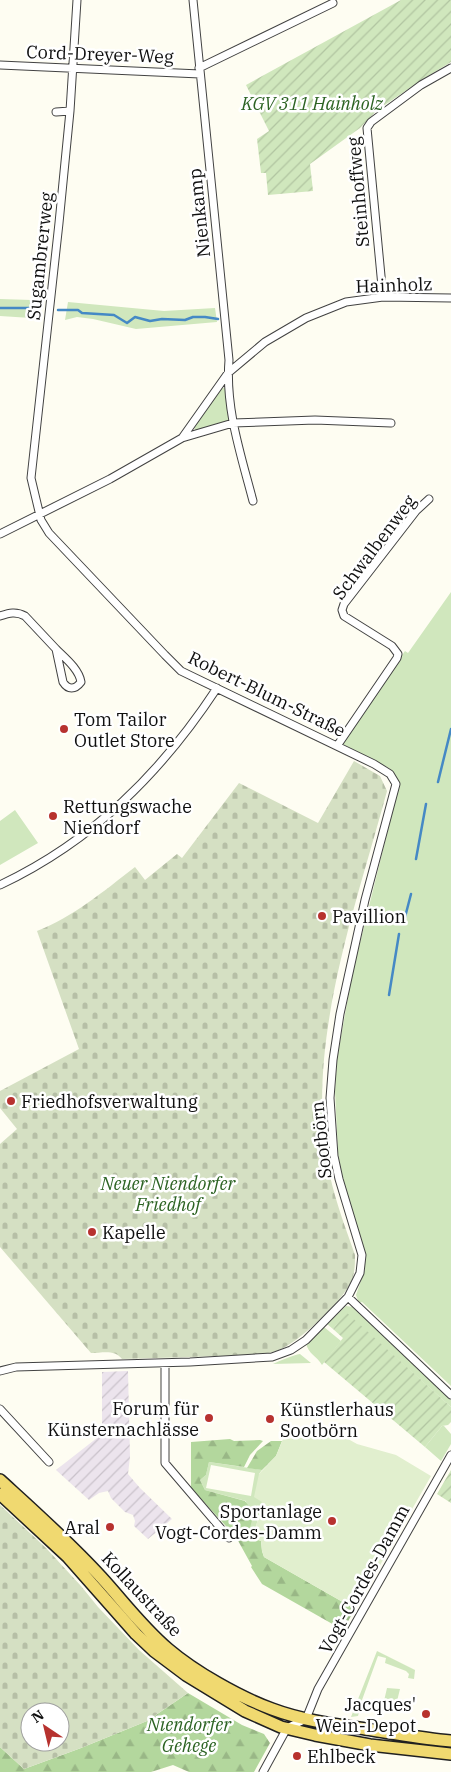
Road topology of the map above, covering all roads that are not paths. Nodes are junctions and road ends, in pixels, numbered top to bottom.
1 (77, 0) edge
2 (193, 0) edge
3 (332, 3) dead end
4 (0, 65) edge
5 (72, 68) junction
6 (451, 68) edge
7 (200, 71) junction
8 (56, 112) dead end
9 (70, 112) junction
10 (382, 297) junction
11 (451, 298) edge
12 (228, 373) junction
13 (233, 423) junction
14 (390, 424) dead end
15 (182, 438) junction
16 (430, 499) dead end
17 (253, 501) dead end
18 (39, 514) junction
19 (0, 534) edge
20 (0, 616) edge
21 (56, 649) junction
22 (217, 688) junction
23 (337, 746) junction
24 (393, 777) joint
25 (0, 886) edge
26 (348, 1296) junction
27 (165, 1363) junction
28 (0, 1371) edge
29 (451, 1395) edge
30 (0, 1409) edge
31 (451, 1455) edge
32 (49, 1462) dead end
33 (0, 1480) edge
34 (0, 1494) edge
35 (230, 1538) dead end
36 (306, 1719) junction
37 (287, 1728) junction
38 (451, 1741) edge
39 (451, 1754) edge
40 (263, 1772) edge

1 - 5 street, Sugambrerweg
2 - 7 street, Nienkamp
3 - 7 street, Cord-Dreyer-Weg
4 - 5 street, Cord-Dreyer-Weg
5 - 7 street, Cord-Dreyer-Weg
5 - 9 street, Sugambrerweg
6 - 10 street, Steinhoffweg
7 - 12 street, Nienkamp
8 - 9 street
9 - 18 street, Sugambrerweg
10 - 11 street, Hainholz
10 - 12 street, Hainholz
12 - 13 street, Nienkamp
12 - 15 street, Hainholz
13 - 14 street, Hainholz
13 - 15 street, Hainholz
13 - 17 street, Nienkamp
15 - 18 street, Hainholz
16 - 23 street, Schwalbenweg
18 - 19 street, Hainholz
18 - 22 street, Robert-Blum-Straße
20 - 21 street
21 - 21 street
22 - 23 street, Robert-Blum-Straße
22 - 25 street
23 - 24 street, Robert-Blum-Straße
24 - 26 street, Sootbörn
26 - 27 street, Sootbörn
26 - 29 street
27 - 28 street, Sootbörn
27 - 35 street
30 - 32 street
31 - 36 street, Vogt-Cordes-Damm
33 - 36 main road, Kollaustraße
34 - 37 main road, Kollaustraße
36 - 37 street
36 - 38 main road, Kollaustraße
37 - 39 main road, Kollaustraße
37 - 40 street

